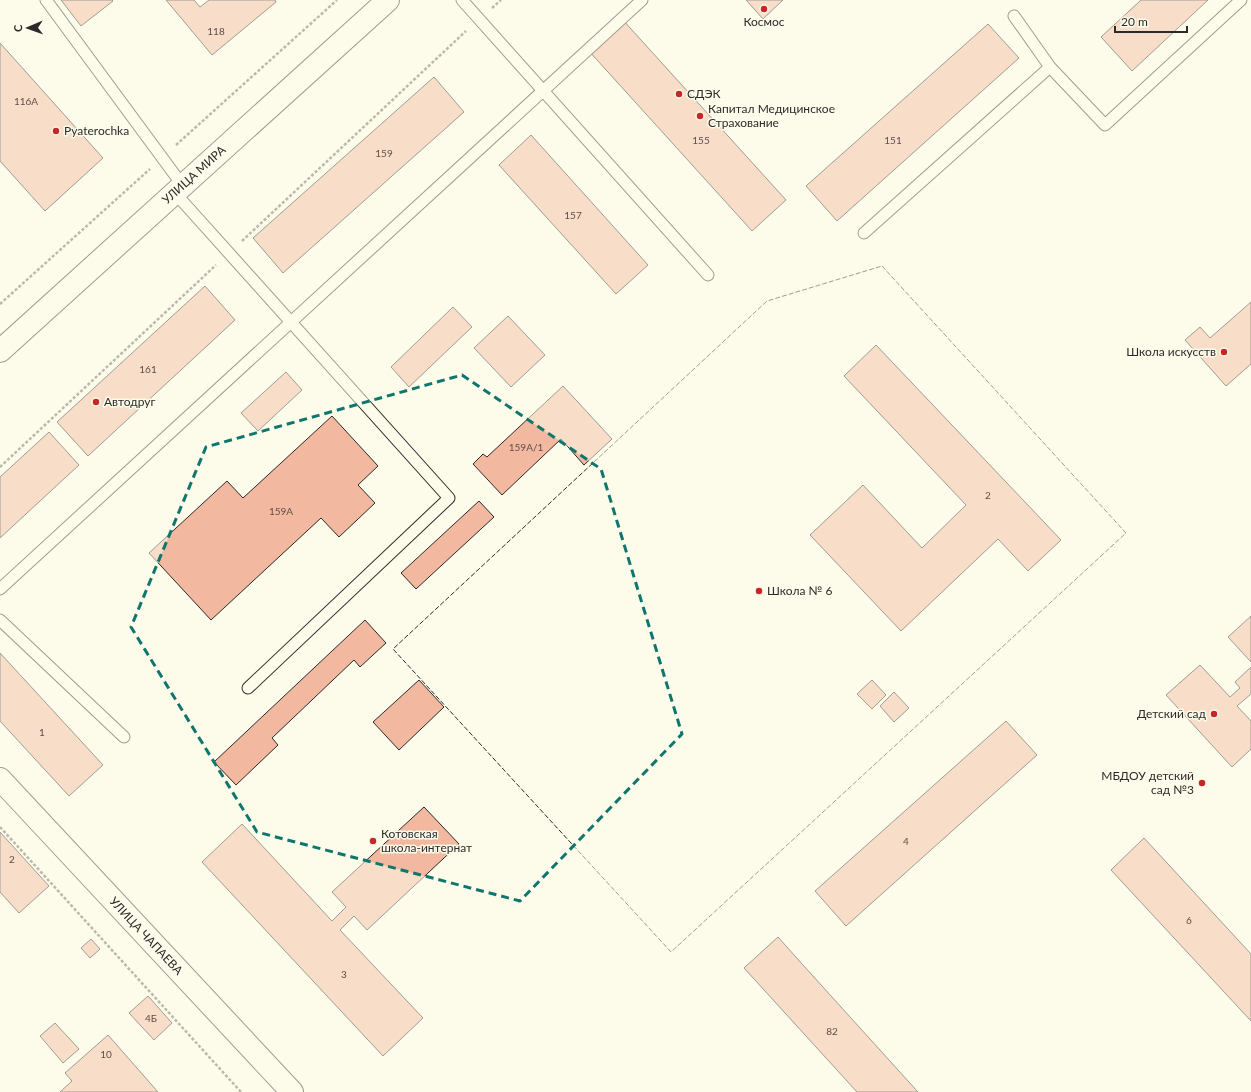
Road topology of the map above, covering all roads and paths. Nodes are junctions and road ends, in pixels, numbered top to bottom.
1 (46, 0) edge
2 (388, 0) edge
3 (462, 0) edge
4 (642, 0) edge
5 (1241, 0) edge
6 (1014, 16) dead end
7 (1050, 67) junction
8 (543, 91) junction
9 (179, 189) junction
10 (864, 233) dead end
11 (708, 275) dead end
12 (291, 322) junction
13 (0, 351) edge
14 (0, 589) edge
15 (0, 620) edge
16 (248, 688) dead end
17 (124, 737) dead end
18 (0, 779) edge
19 (0, 827) edge
20 (242, 1092) edge
21 (292, 1092) edge

1 - 9 lane
2 - 9 street, УЛИЦА МИРА
3 - 8 lane
4 - 8 lane
5 - 7 lane
6 - 7 lane
7 - 10 lane
8 - 11 lane
8 - 12 lane
9 - 12 lane
9 - 13 street, УЛИЦА МИРА
12 - 14 lane
12 - 16 lane
15 - 17 lane
18 - 21 street, УЛИЦА ЧАПАЕВА
19 - 20 path

